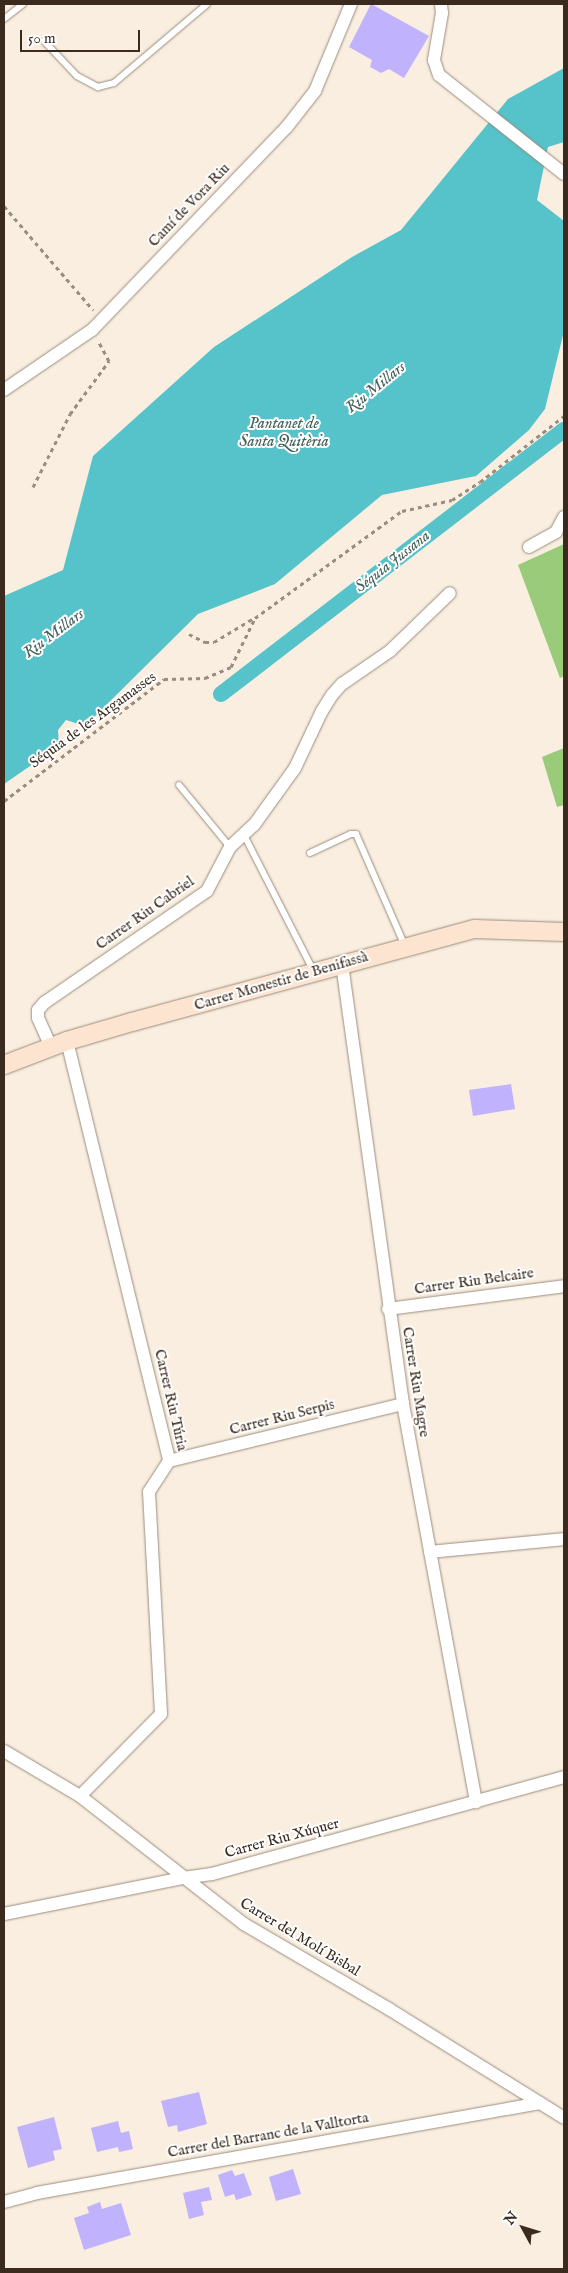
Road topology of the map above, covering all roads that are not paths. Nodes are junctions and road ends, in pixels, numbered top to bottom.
1 (23, 4) edge
2 (207, 4) edge
3 (350, 4) edge
4 (441, 4) edge
5 (4, 19) edge
6 (44, 41) dead end
7 (564, 174) edge
8 (4, 390) edge
9 (564, 517) edge
10 (529, 547) dead end
11 (450, 593) dead end
12 (180, 785) dead end
13 (244, 835) junction
14 (230, 847) junction
15 (310, 852) dead end
16 (564, 932) edge
17 (406, 946) junction
18 (342, 964) junction
19 (314, 972) junction
20 (59, 1044) junction
21 (4, 1065) edge
22 (564, 1286) edge
23 (388, 1309) junction
24 (403, 1404) junction
25 (169, 1461) junction
26 (564, 1539) edge
27 (430, 1552) junction
28 (4, 1751) edge
29 (564, 1777) edge
30 (80, 1796) junction
31 (476, 1802) junction
32 (183, 1878) junction
33 (4, 1914) edge
34 (540, 2103) junction
35 (564, 2118) edge
36 (4, 2202) edge

1 - 5 lane
2 - 6 lane
3 - 8 street, Camí de Vora Riu
4 - 7 street
9 - 10 street
11 - 13 street, Carrer Riu Cabriel
12 - 14 lane
13 - 14 street, Carrer Riu Cabriel
13 - 19 lane
14 - 20 street, Carrer Riu Cabriel
15 - 17 lane
16 - 17 street, Carrer Monestir de Benifassà
17 - 18 street, Carrer Monestir de Benifassà
18 - 19 street, Carrer Monestir de Benifassà
18 - 23 street, Carrer Riu Magre
19 - 20 street, Carrer Monestir de Benifassà
20 - 21 street, Carrer Monestir de Benifassà
20 - 25 street, Carrer Riu Túria
22 - 23 street, Carrer Riu Belcaire
23 - 24 street, Carrer Riu Magre
24 - 25 street, Carrer Riu Serpis
24 - 27 street, Carrer Riu Magre
25 - 30 street, Carrer Riu Túria
26 - 27 street
27 - 31 street, Carrer Riu Magre
28 - 30 street, Carrer del Molí Bisbal
29 - 31 street, Carrer Riu Xúquer
30 - 32 street, Carrer del Molí Bisbal
31 - 32 street, Carrer Riu Xúquer
32 - 33 street, Carrer Riu Xúquer
32 - 34 street, Carrer del Molí Bisbal
34 - 35 street, Carrer del Molí Bisbal
34 - 36 street, Carrer del Barranc de la Valltorta

